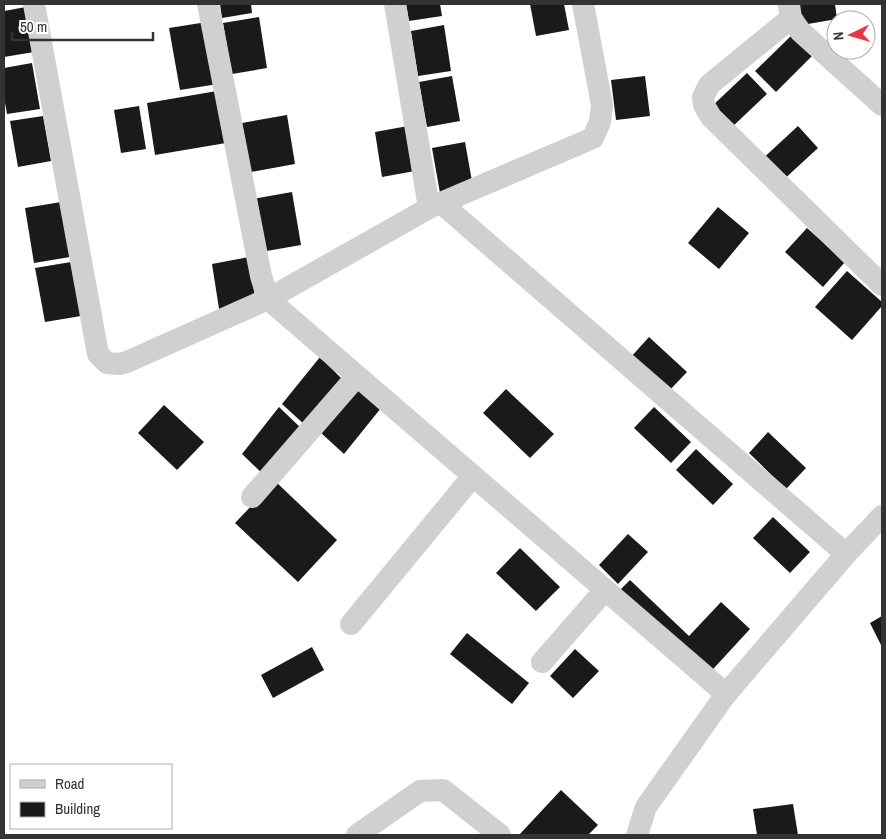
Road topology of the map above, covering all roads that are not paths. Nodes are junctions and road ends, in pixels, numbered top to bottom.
1 (34, 4) edge
2 (208, 4) edge
3 (394, 4) edge
4 (583, 4) edge
5 (790, 11) edge
6 (882, 105) edge
7 (435, 206) junction
8 (882, 285) edge
9 (268, 300) junction
10 (357, 376) junction
11 (473, 476) junction
12 (252, 497) dead end
13 (882, 516) edge
14 (846, 554) junction
15 (605, 590) junction
16 (351, 624) dead end
17 (542, 662) dead end
18 (726, 694) junction
19 (357, 835) edge
20 (500, 835) edge
21 (638, 835) edge

1 - 9 street
2 - 9 street
3 - 7 street
4 - 7 street
5 - 6 street
5 - 8 street
7 - 9 street
7 - 14 street
9 - 10 street
10 - 11 street
10 - 12 street
11 - 15 street
11 - 16 street
13 - 14 street
14 - 18 street
15 - 17 street
15 - 18 street
18 - 21 street
19 - 20 street

